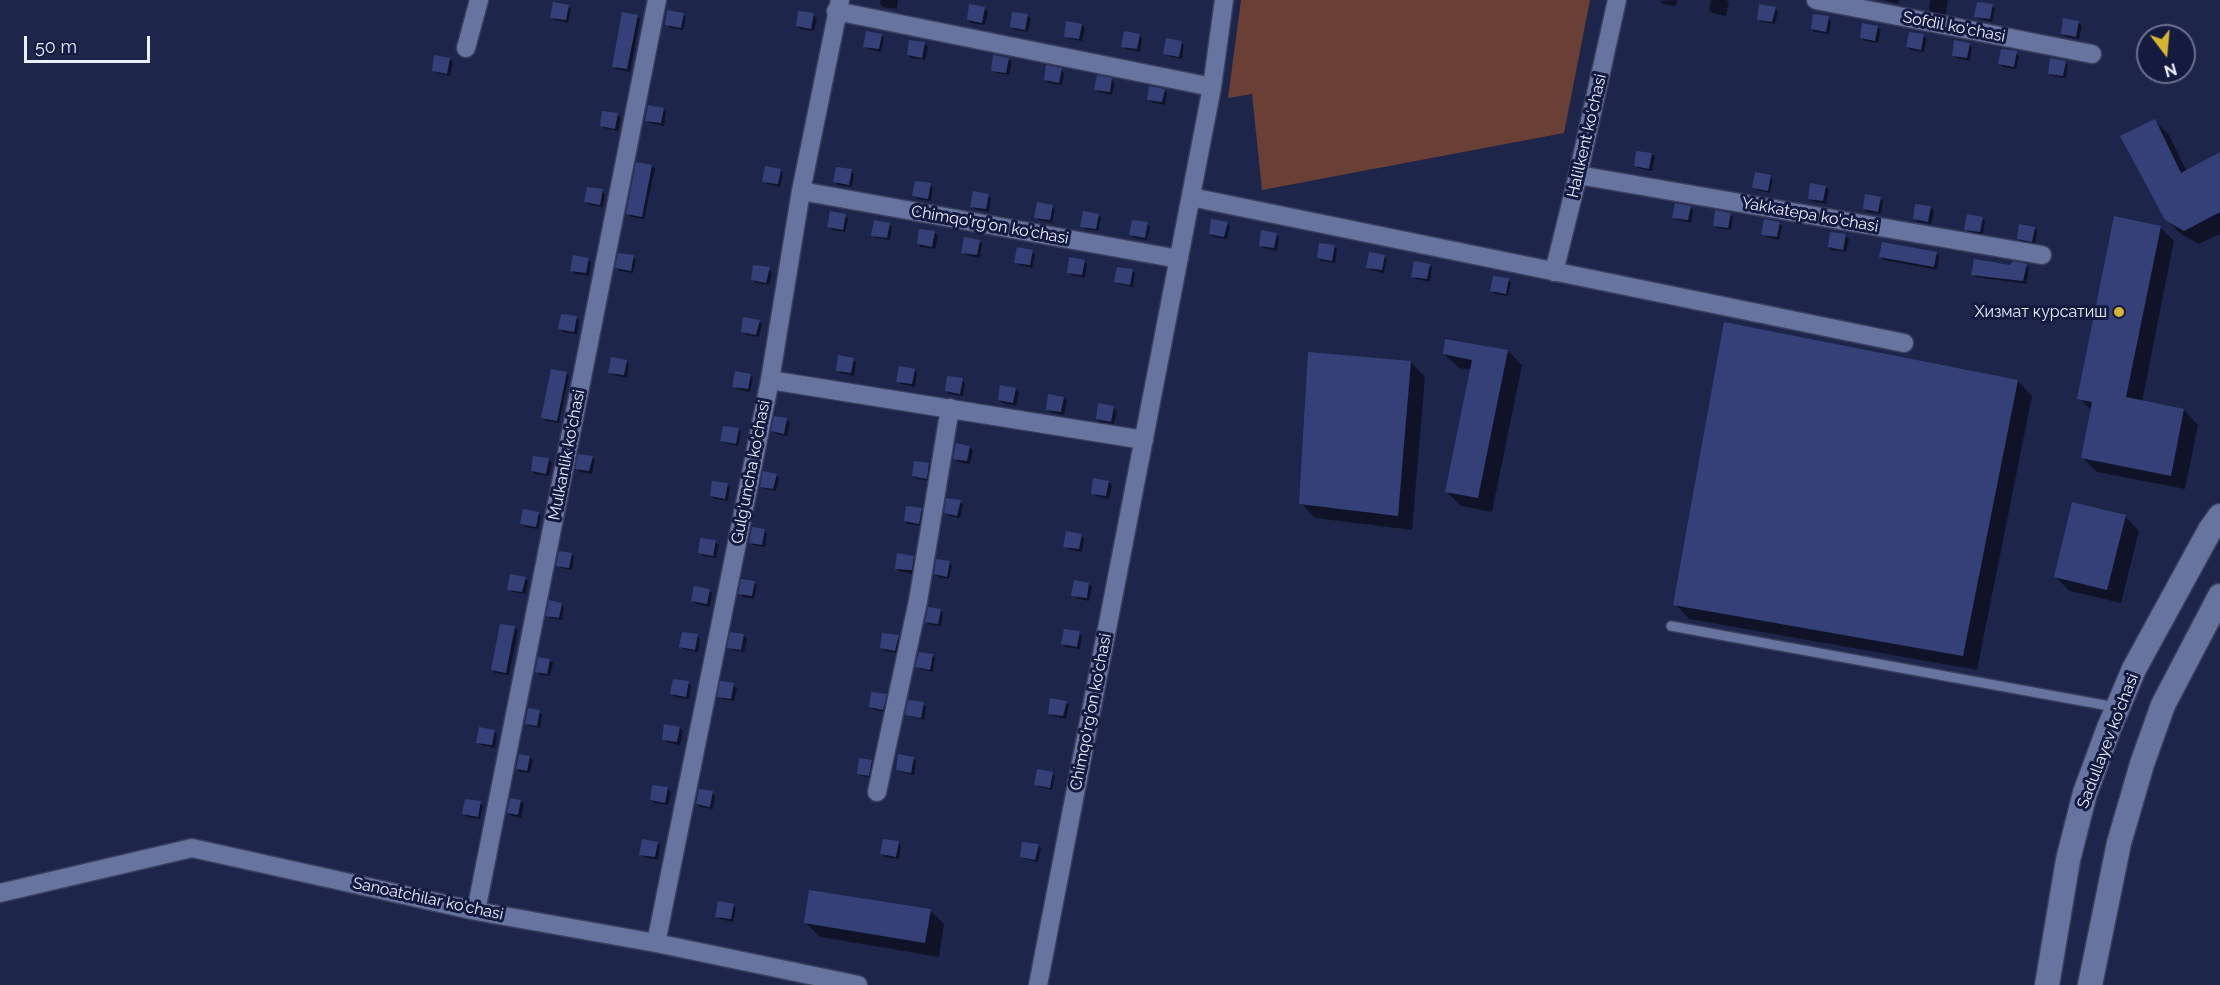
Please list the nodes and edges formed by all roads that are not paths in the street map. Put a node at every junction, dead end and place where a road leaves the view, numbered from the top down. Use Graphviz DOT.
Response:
graph roads {
  1 [pos="479,0"];
  2 [pos="657,0"];
  3 [pos="1224,0"];
  4 [pos="1617,0"];
  5 [pos="1816,0"];
  6 [pos="838,5"];
  7 [pos="466,48"];
  8 [pos="2092,54"];
  9 [pos="1212,87"];
  10 [pos="1578,175"];
  11 [pos="801,191"];
  12 [pos="1191,197"];
  13 [pos="2042,255"];
  14 [pos="1179,259"];
  15 [pos="1554,272"];
  16 [pos="1904,343"];
  17 [pos="770,380"];
  18 [pos="950,408"];
  19 [pos="1144,440"];
  20 [pos="2220,516"];
  21 [pos="2220,596"];
  22 [pos="1671,626"];
  23 [pos="2117,708"];
  24 [pos="877,792"];
  25 [pos="0,893"];
  26 [pos="476,911"];
  27 [pos="656,943"];
  28 [pos="858,985"];
  29 [pos="1038,985"];
  30 [pos="2047,985"];
  31 [pos="2090,985"];
  1 -- 7 [label="street"];
  2 -- 26 [label="street, Mulkanlik ko'chasi"];
  3 -- 9 [label="street, Chimqo'rg'on ko'chasi"];
  4 -- 10 [label="street, Halilkent ko'chasi"];
  5 -- 8 [label="street, Sofdil ko'chasi"];
  6 -- 9 [label="street"];
  6 -- 11 [label="street, Gulg'uncha ko'chasi"];
  9 -- 12 [label="street, Chimqo'rg'on ko'chasi"];
  10 -- 13 [label="street, Yakkatepa ko'chasi"];
  10 -- 15 [label="street, Halilkent ko'chasi"];
  11 -- 14 [label="street, Chimqo'rg'on ko'chasi"];
  11 -- 17 [label="street, Gulg'uncha ko'chasi"];
  12 -- 14 [label="street, Chimqo'rg'on ko'chasi"];
  12 -- 15 [label="street"];
  14 -- 19 [label="street, Chimqo'rg'on ko'chasi"];
  15 -- 16 [label="street"];
  17 -- 18 [label="street"];
  17 -- 27 [label="street, Gulg'uncha ko'chasi"];
  18 -- 19 [label="street"];
  18 -- 24 [label="street"];
  19 -- 29 [label="street, Chimqo'rg'on ko'chasi"];
  20 -- 23 [label="main road, Sadullayev ko'chasi"];
  21 -- 31 [label="main road"];
  22 -- 23 [label="lane"];
  23 -- 30 [label="main road, Sadullayev ko'chasi"];
  25 -- 26 [label="street, Sanoatchilar ko'chasi"];
  26 -- 27 [label="street, Sanoatchilar ko'chasi"];
  27 -- 28 [label="street, Sanoatchilar ko'chasi"];
}
